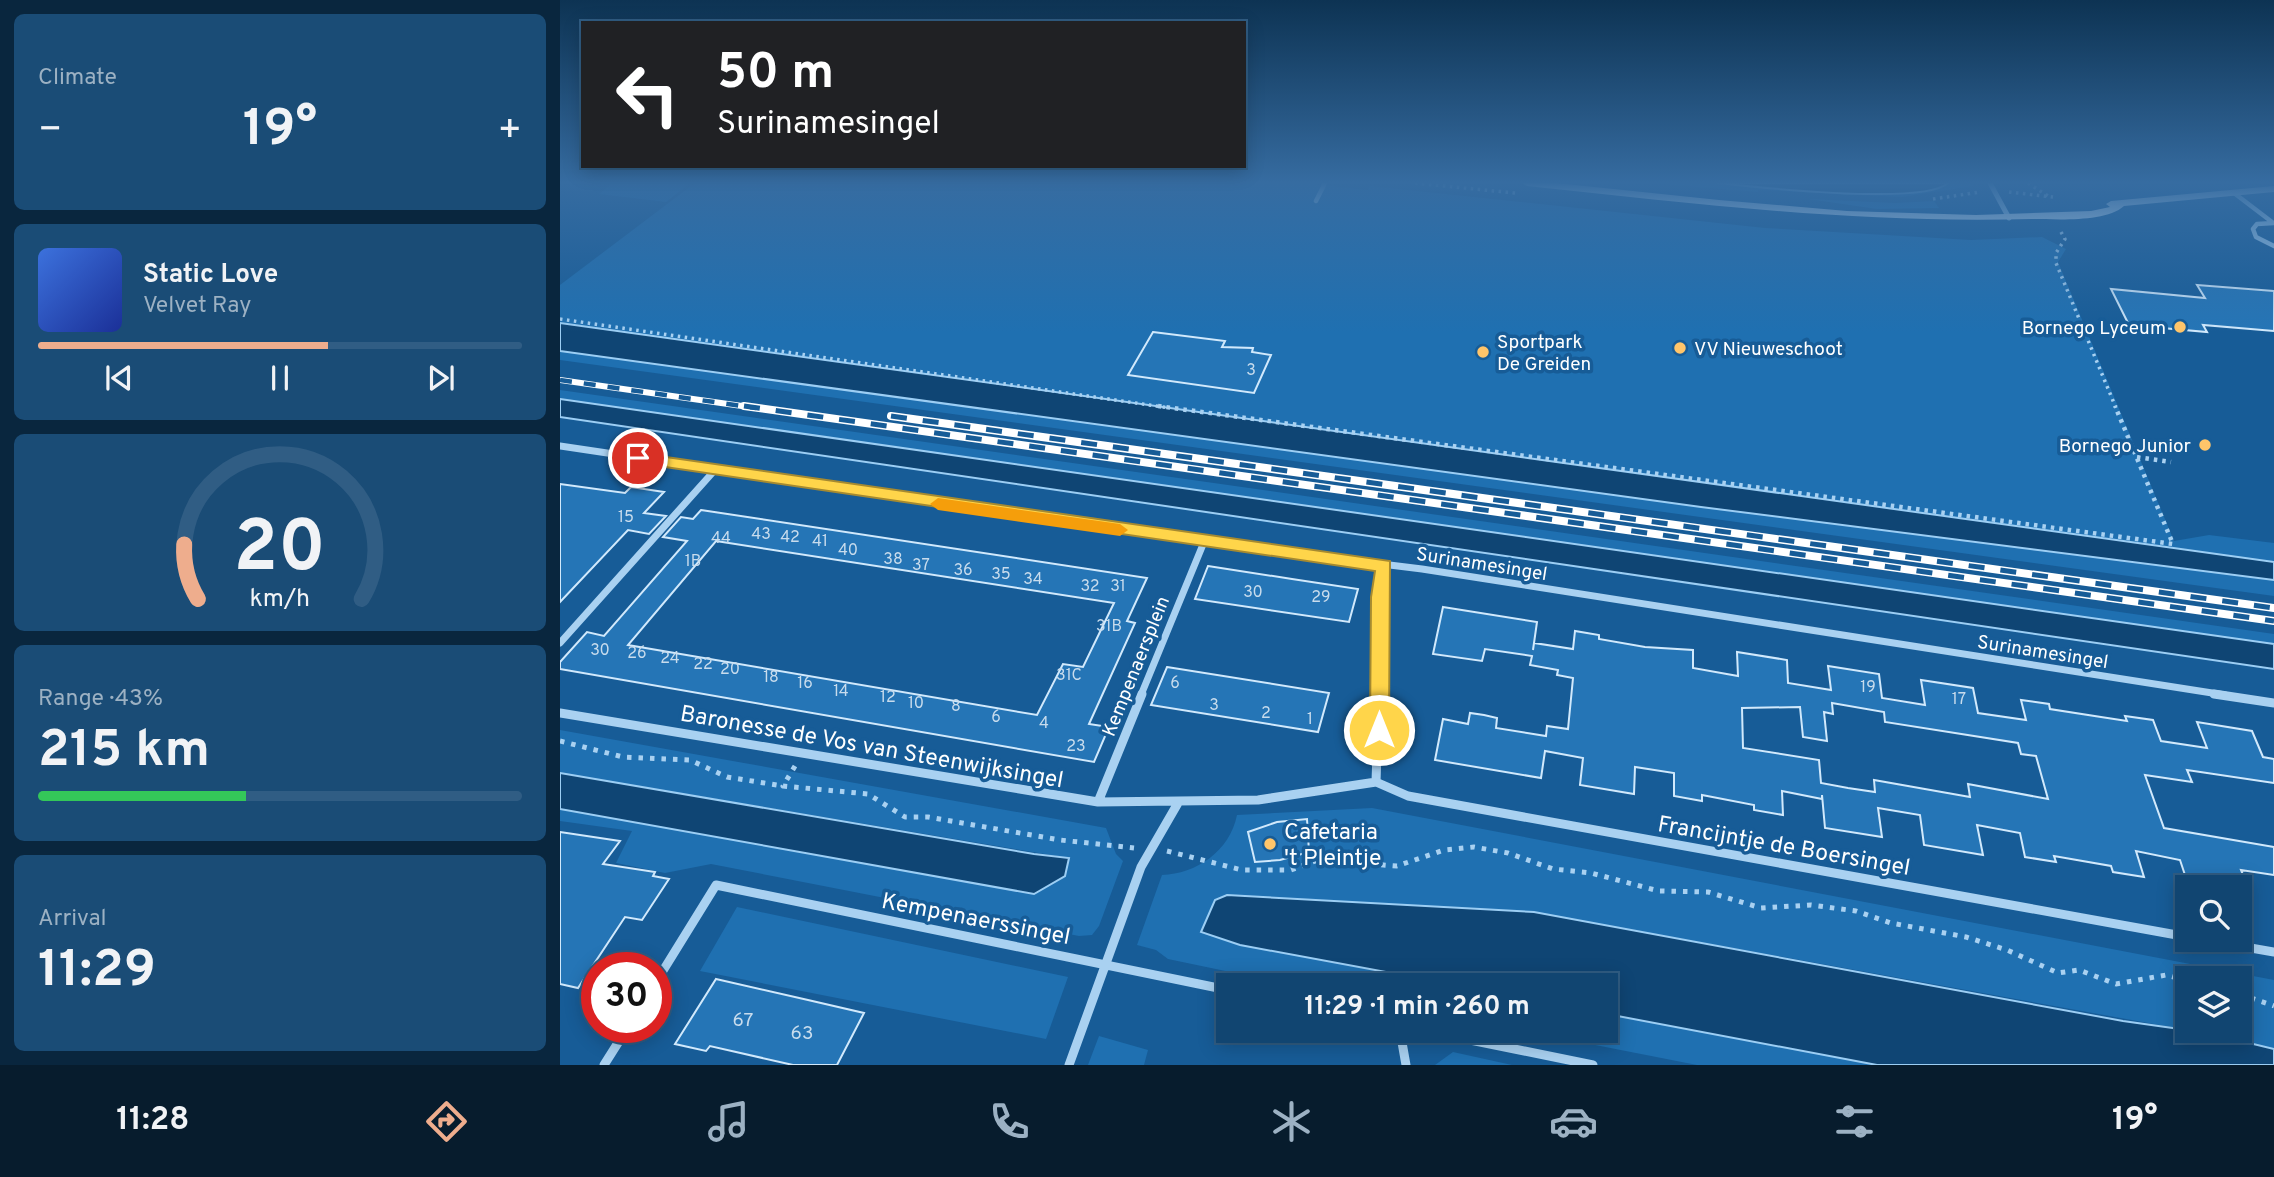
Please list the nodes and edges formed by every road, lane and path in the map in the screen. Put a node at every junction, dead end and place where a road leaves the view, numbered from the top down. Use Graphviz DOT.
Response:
graph roads {
  1 [pos="2061,233"];
  2 [pos="2254,233"];
  3 [pos="2274,246"];
  4 [pos="560,319"];
  5 [pos="560,446"];
  6 [pos="2136,457"];
  7 [pos="2171,462"];
  8 [pos="714,471"];
  9 [pos="1204,542"];
  10 [pos="1384,566"];
  11 [pos="560,643"];
  12 [pos="2274,703"];
  13 [pos="560,713"];
  14 [pos="560,741"];
  15 [pos="802,754"];
  16 [pos="1376,782"];
  17 [pos="783,786"];
  18 [pos="1098,802"];
  19 [pos="1178,803"];
  20 [pos="1152,847"];
  21 [pos="2175,935"];
  22 [pos="2252,948"];
  23 [pos="2274,952"];
  24 [pos="672,956"];
  25 [pos="1105,963"];
  26 [pos="2175,977"];
  27 [pos="1216,987"];
  28 [pos="2252,998"];
  29 [pos="2274,1006"];
  30 [pos="618,1043"];
  31 [pos="1402,1043"];
  32 [pos="1485,1043"];
  33 [pos="604,1065"];
  34 [pos="1069,1065"];
  35 [pos="1406,1065"];
  36 [pos="1593,1065"];
  1 -- 6 [label="path"];
  2 -- 3 [label="lane"];
  4 -- 6 [label="path"];
  5 -- 8 [label="street, Surinamesingel"];
  6 -- 7 [label="path"];
  8 -- 9 [label="street, Surinamesingel"];
  8 -- 11 [label="street"];
  9 -- 10 [label="street, Surinamesingel"];
  9 -- 18 [label="street, Kempenaersplein"];
  10 -- 12 [label="street, Surinamesingel"];
  10 -- 16 [label="street"];
  13 -- 15 [label="street, Baronesse de Vos van Steenwijksingel"];
  14 -- 17 [label="path"];
  15 -- 17 [label="path"];
  15 -- 18 [label="street, Baronesse de Vos van Steenwijksingel"];
  16 -- 19 [label="street"];
  16 -- 21 [label="street, Francijntje de Boersingel"];
  17 -- 20 [label="path"];
  18 -- 19 [label="street, Baronesse de Vos van Steenwijksingel"];
  19 -- 20 [label="street"];
  20 -- 25 [label="street"];
  20 -- 26 [label="path"];
  22 -- 23 [label="street"];
  24 -- 25 [label="street, Kempenaerssingel"];
  25 -- 27 [label="street, Kempenaerssingel"];
  25 -- 34 [label="street"];
  28 -- 29 [label="path"];
  30 -- 33 [label="street"];
  31 -- 35 [label="street"];
  32 -- 36 [label="street"];
}
